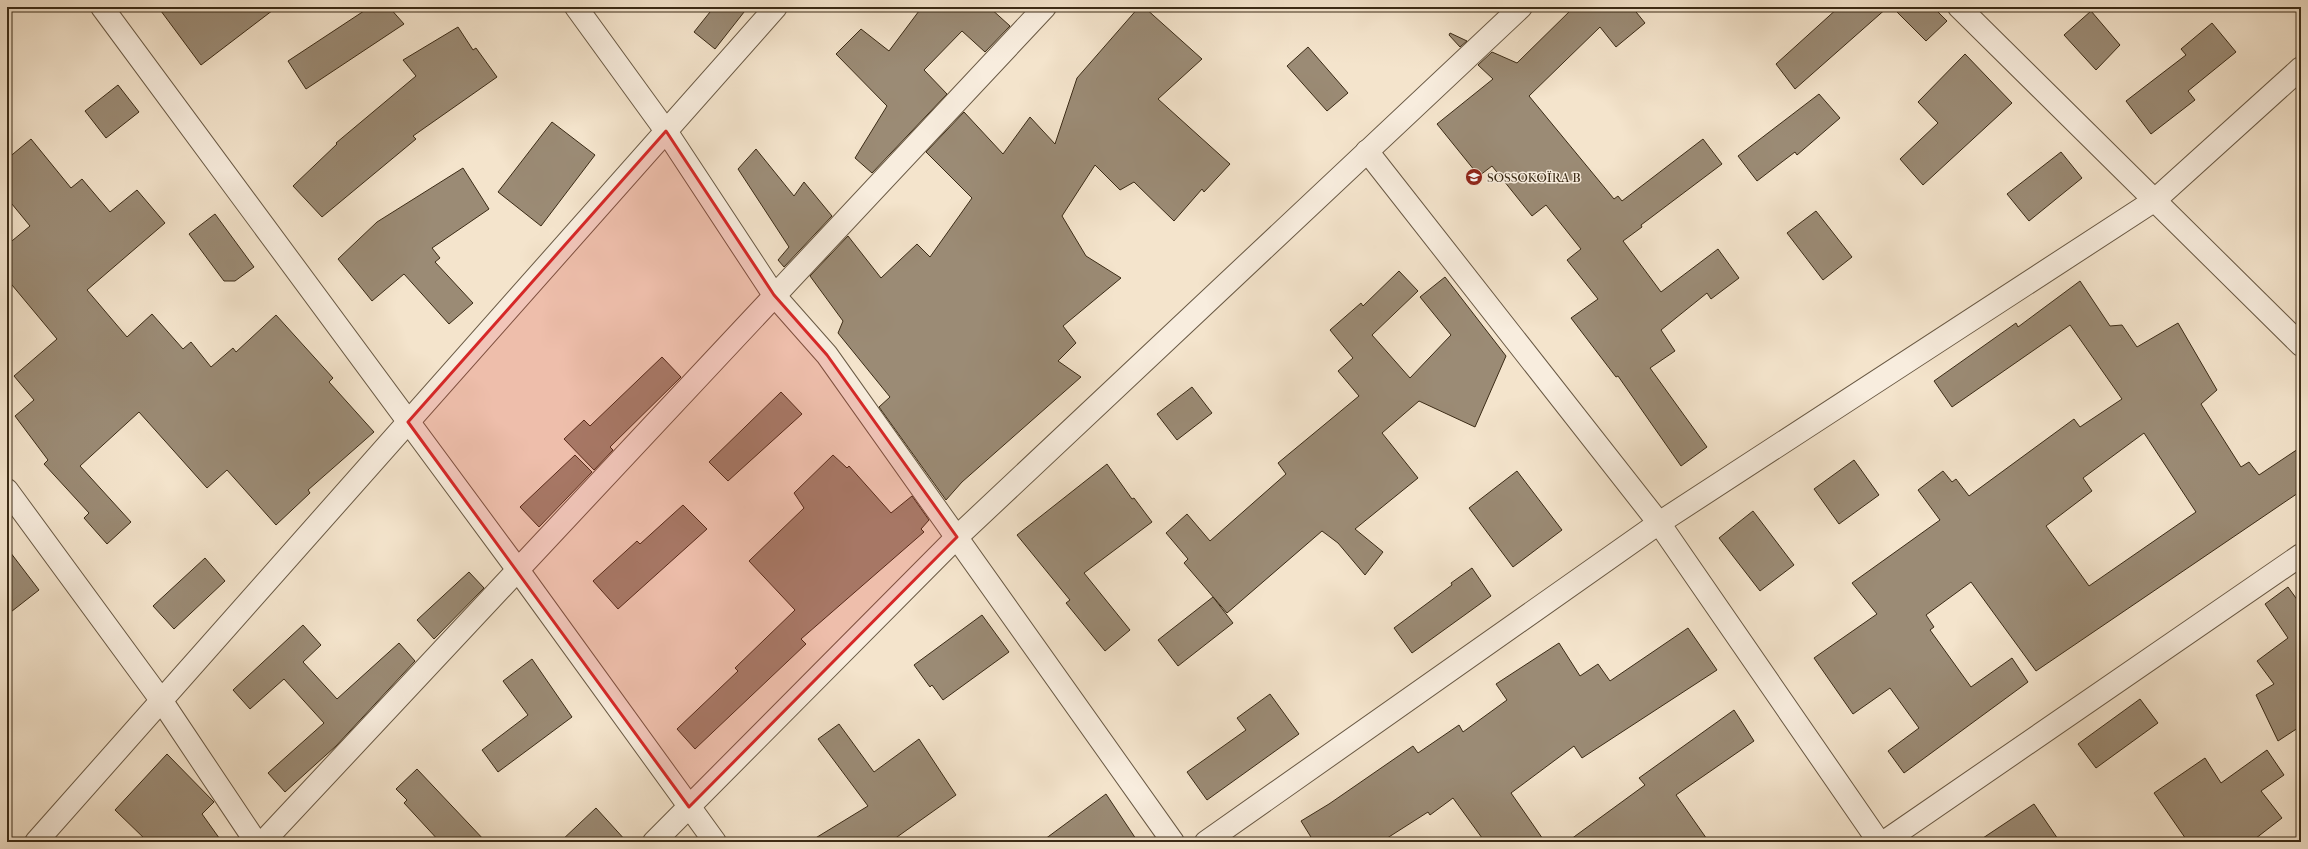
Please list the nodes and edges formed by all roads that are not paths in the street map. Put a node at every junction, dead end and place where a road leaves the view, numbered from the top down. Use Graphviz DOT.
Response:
graph roads {
  1 [pos="102,7"];
  2 [pos="576,7"];
  3 [pos="776,7"];
  4 [pos="1045,7"];
  5 [pos="1520,7"];
  6 [pos="1959,7"];
  7 [pos="2301,68"];
  8 [pos="666,131"];
  9 [pos="1367,152"];
  10 [pos="2155,200"];
  11 [pos="774,295"];
  12 [pos="2301,345"];
  13 [pos="408,422"];
  14 [pos="7,490"];
  15 [pos="1659,523"];
  16 [pos="957,538"];
  17 [pos="2301,555"];
  18 [pos="518,570"];
  19 [pos="161,700"];
  20 [pos="689,807"];
  21 [pos="36,842"];
  22 [pos="256,842"];
  23 [pos="263,842"];
  24 [pos="654,842"];
  25 [pos="715,842"];
  26 [pos="1173,842"];
  27 [pos="1206,842"];
  28 [pos="1879,842"];
  29 [pos="1884,842"];
  1 -- 13 [label="street"];
  2 -- 8 [label="street"];
  3 -- 8 [label="street"];
  4 -- 11 [label="street"];
  5 -- 9 [label="street"];
  6 -- 10 [label="street"];
  7 -- 10 [label="street"];
  8 -- 11 [label="street"];
  8 -- 13 [label="street"];
  9 -- 15 [label="street"];
  9 -- 16 [label="street"];
  10 -- 12 [label="street"];
  10 -- 15 [label="street"];
  11 -- 16 [label="street"];
  11 -- 18 [label="street"];
  13 -- 18 [label="street"];
  13 -- 19 [label="street"];
  14 -- 19 [label="street"];
  15 -- 27 [label="street"];
  15 -- 28 [label="street"];
  16 -- 20 [label="street"];
  16 -- 26 [label="street"];
  17 -- 29 [label="street"];
  18 -- 20 [label="street"];
  18 -- 23 [label="street"];
  19 -- 21 [label="street"];
  19 -- 22 [label="street"];
  20 -- 24 [label="street"];
  20 -- 25 [label="street"];
}
